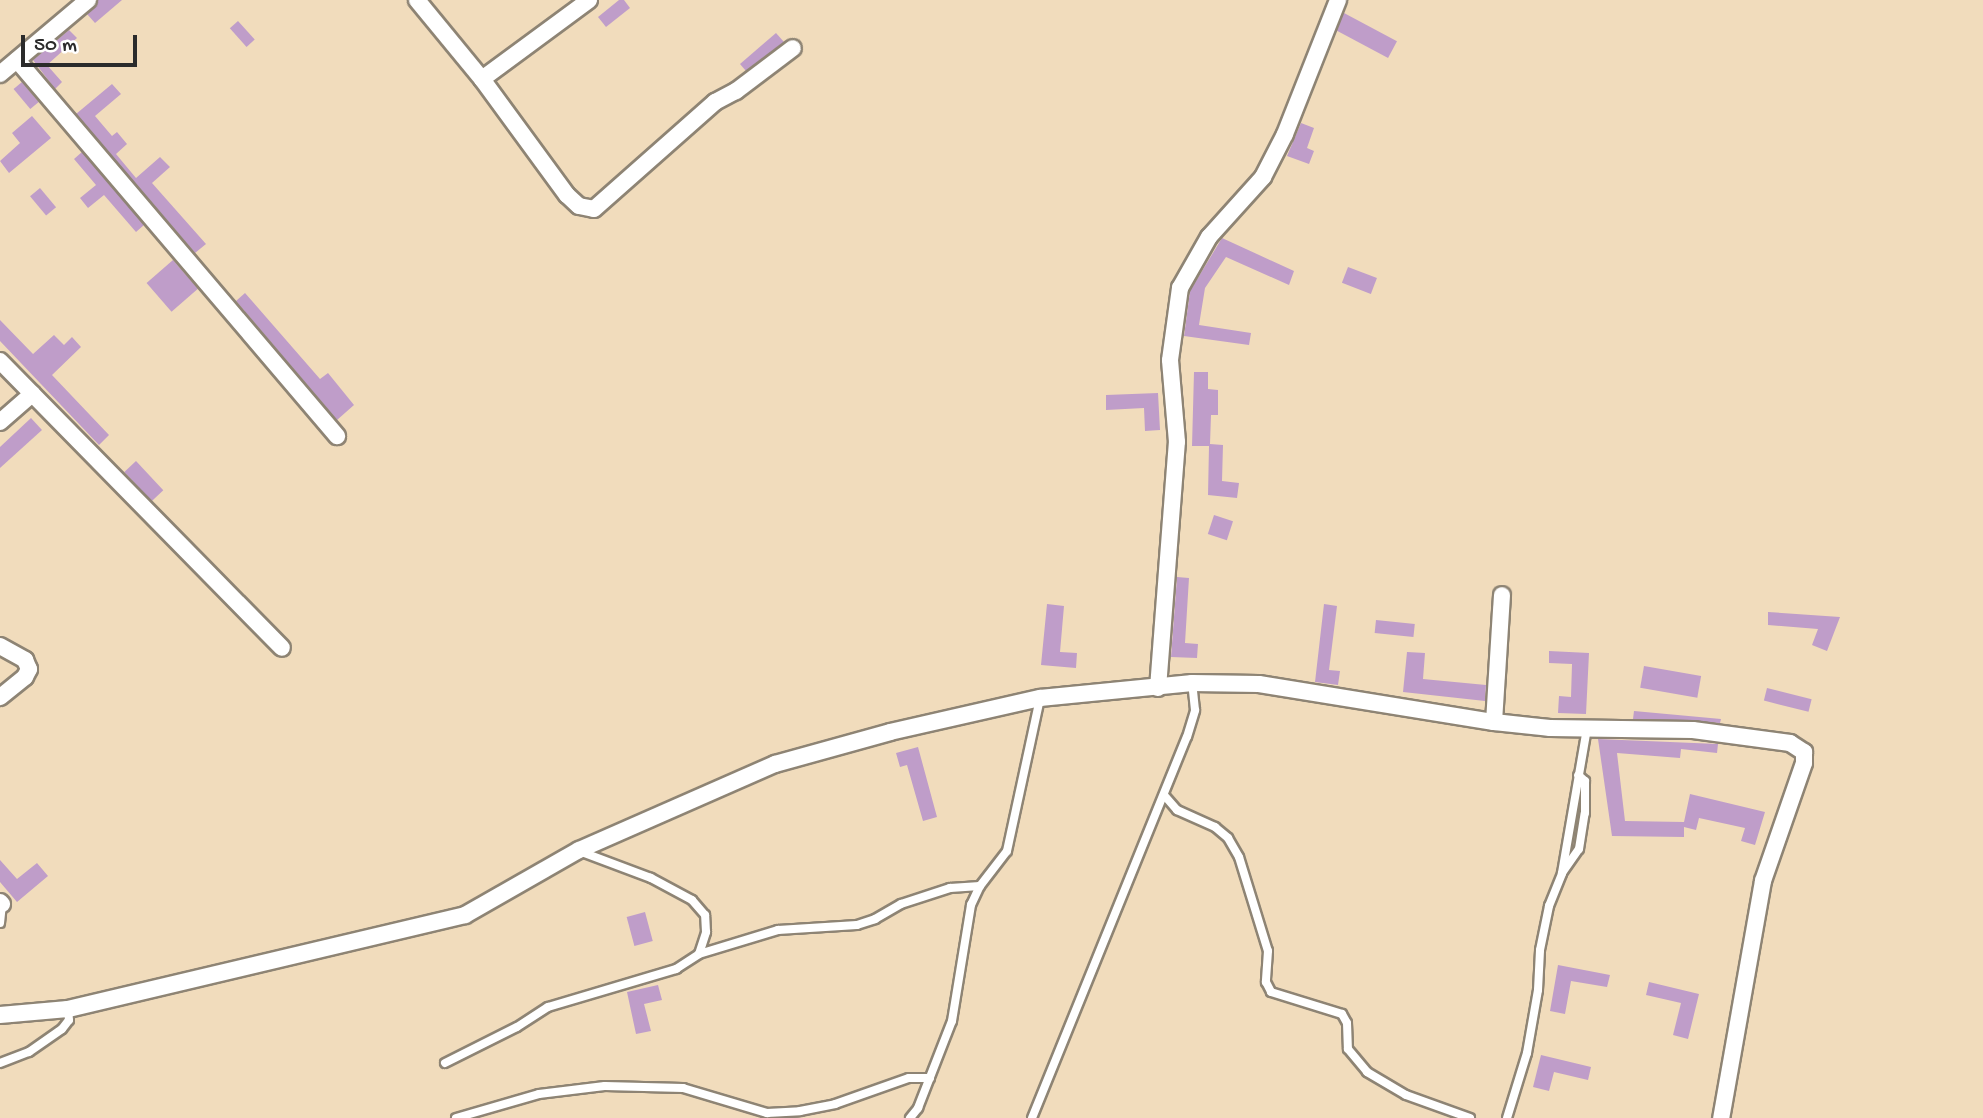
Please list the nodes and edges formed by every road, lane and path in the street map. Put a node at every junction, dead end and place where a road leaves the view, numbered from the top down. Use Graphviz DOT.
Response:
graph roads {
  1 [pos="88,0"];
  2 [pos="417,0"];
  3 [pos="589,0"];
  4 [pos="1338,0"];
  5 [pos="793,48"];
  6 [pos="17,60"];
  7 [pos="0,74"];
  8 [pos="482,79"];
  9 [pos="0,361"];
  10 [pos="32,394"];
  11 [pos="0,422"];
  12 [pos="337,436"];
  13 [pos="1502,595"];
  14 [pos="0,646"];
  15 [pos="282,648"];
  16 [pos="1192,683"];
  17 [pos="1158,688"];
  18 [pos="0,697"];
  19 [pos="1040,698"];
  20 [pos="1494,722"];
  21 [pos="1587,729"];
  22 [pos="1578,775"];
  23 [pos="1164,794"];
  24 [pos="579,850"];
  25 [pos="1562,873"];
  26 [pos="980,886"];
  27 [pos="1,903"];
  28 [pos="0,923"];
  29 [pos="699,954"];
  30 [pos="68,1009"];
  31 [pos="0,1015"];
  32 [pos="0,1063"];
  33 [pos="445,1063"];
  34 [pos="930,1078"];
  35 [pos="1033,1117"];
  36 [pos="456,1118"];
  37 [pos="910,1118"];
  38 [pos="1471,1118"];
  39 [pos="1507,1118"];
  40 [pos="1721,1118"];
  1 -- 6 [label="street"];
  2 -- 8 [label="street"];
  3 -- 8 [label="street"];
  4 -- 17 [label="street"];
  5 -- 8 [label="street"];
  6 -- 7 [label="street"];
  6 -- 12 [label="street"];
  9 -- 10 [label="street"];
  10 -- 11 [label="street"];
  10 -- 15 [label="street"];
  13 -- 20 [label="street"];
  14 -- 18 [label="street"];
  16 -- 17 [label="street"];
  16 -- 20 [label="street"];
  16 -- 23 [label="lane"];
  17 -- 19 [label="street"];
  19 -- 24 [label="street"];
  19 -- 26 [label="lane"];
  20 -- 21 [label="street"];
  21 -- 22 [label="lane"];
  21 -- 40 [label="street"];
  22 -- 25 [label="lane"];
  22 -- 25 [label="lane"];
  23 -- 35 [label="lane"];
  23 -- 38 [label="lane"];
  24 -- 29 [label="lane"];
  24 -- 30 [label="street"];
  25 -- 39 [label="lane"];
  26 -- 29 [label="lane"];
  26 -- 34 [label="lane"];
  27 -- 28 [label="lane"];
  29 -- 33 [label="lane"];
  30 -- 31 [label="street"];
  30 -- 32 [label="lane"];
  34 -- 36 [label="lane"];
  34 -- 37 [label="lane"];
}
